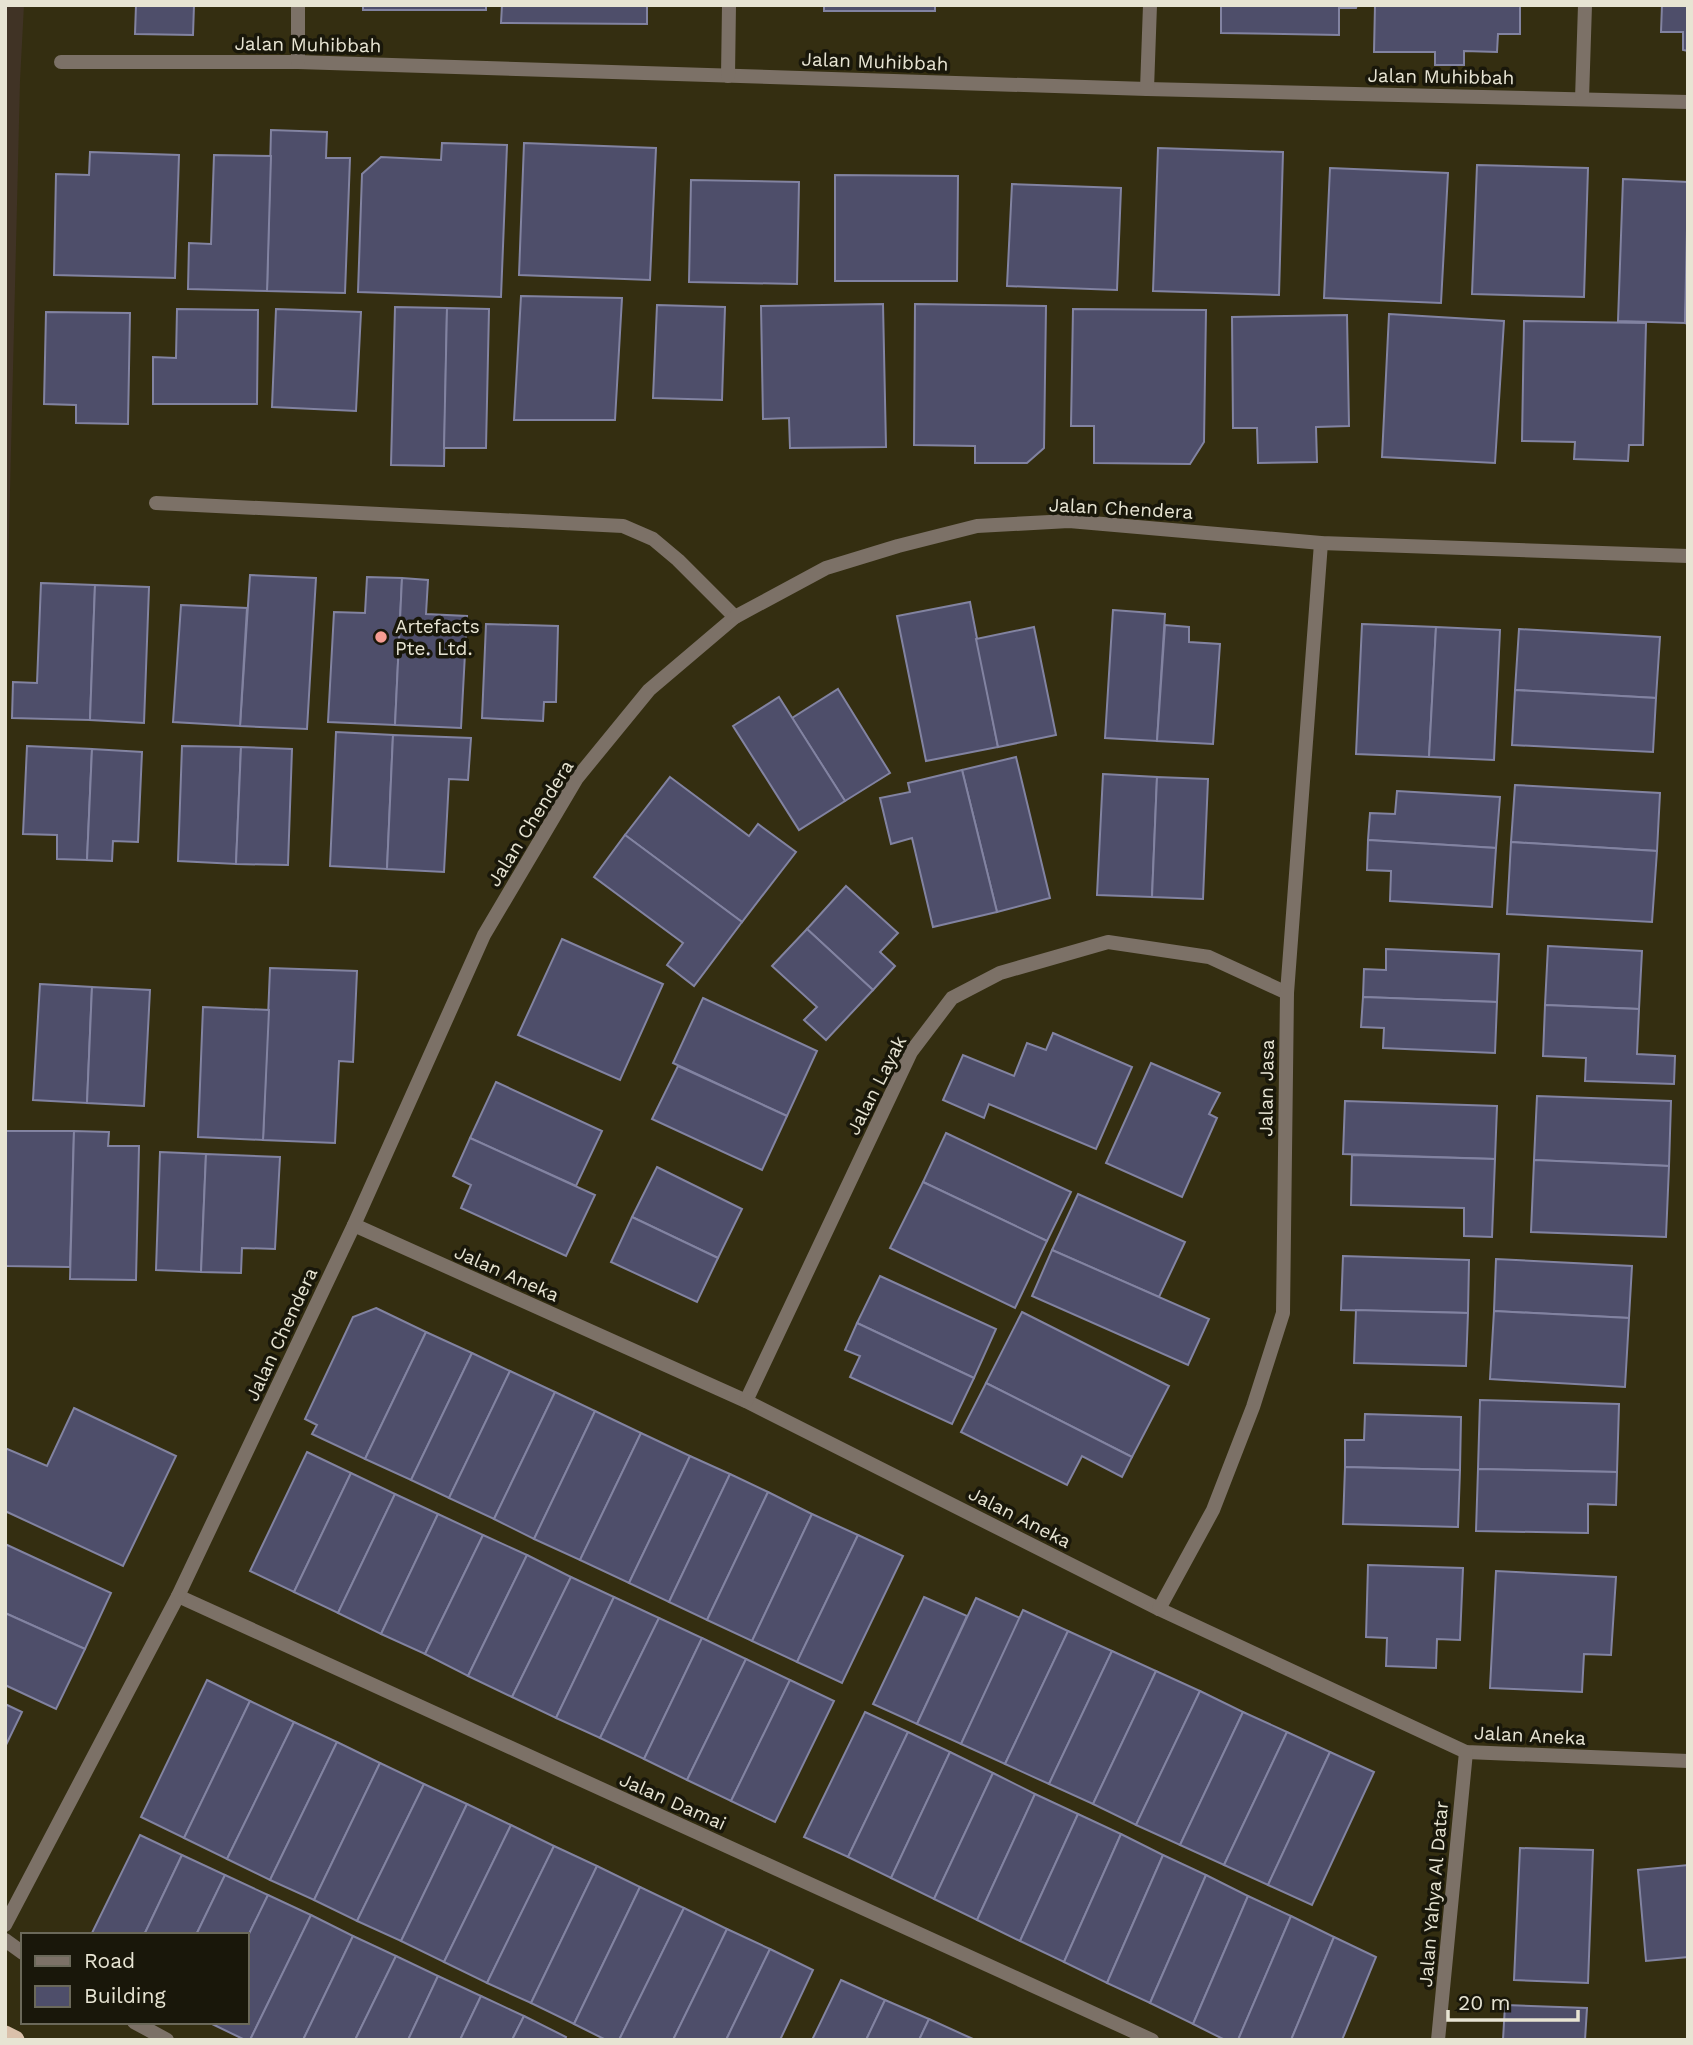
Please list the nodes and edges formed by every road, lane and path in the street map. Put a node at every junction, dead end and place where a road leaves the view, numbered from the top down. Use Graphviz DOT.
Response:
graph roads {
  1 [pos="298,5"];
  2 [pos="729,5"];
  3 [pos="1150,5"];
  4 [pos="1585,5"];
  5 [pos="61,62"];
  6 [pos="298,62"];
  7 [pos="729,76"];
  8 [pos="1147,89"];
  9 [pos="1582,99"];
  10 [pos="1688,102"];
  11 [pos="156,503"];
  12 [pos="1321,543"];
  13 [pos="1688,556"];
  14 [pos="735,617"];
  15 [pos="1287,993"];
  16 [pos="354,1225"];
  17 [pos="746,1401"];
  18 [pos="178,1597"];
  19 [pos="1159,1609"];
  20 [pos="1466,1752"];
  21 [pos="1688,1761"];
  22 [pos="5,1925"];
  23 [pos="5,1940"];
  24 [pos="21,1952"];
  25 [pos="138,2024"];
  26 [pos="5,2035"];
  27 [pos="15,2040"];
  28 [pos="167,2040"];
  29 [pos="1152,2040"];
  30 [pos="1438,2040"];
  1 -- 6 [label="street"];
  2 -- 7 [label="street"];
  3 -- 8 [label="street"];
  4 -- 9 [label="street"];
  5 -- 6 [label="street, Jalan Muhibbah"];
  6 -- 7 [label="street, Jalan Muhibbah"];
  7 -- 8 [label="street, Jalan Muhibbah"];
  8 -- 9 [label="street, Jalan Muhibbah"];
  9 -- 10 [label="street, Jalan Muhibbah"];
  11 -- 14 [label="street"];
  12 -- 13 [label="street, Jalan Chendera"];
  12 -- 14 [label="street, Jalan Chendera"];
  12 -- 15 [label="street, Jalan Jasa"];
  14 -- 16 [label="street, Jalan Chendera"];
  15 -- 17 [label="street, Jalan Layak"];
  15 -- 19 [label="street, Jalan Jasa"];
  16 -- 17 [label="street, Jalan Aneka"];
  16 -- 18 [label="street, Jalan Chendera"];
  17 -- 19 [label="street, Jalan Aneka"];
  18 -- 22 [label="street, Jalan Chendera"];
  18 -- 29 [label="street, Jalan Damai"];
  19 -- 20 [label="street, Jalan Aneka"];
  20 -- 21 [label="street, Jalan Aneka"];
  20 -- 30 [label="street, Jalan Yahya Al Datar"];
  23 -- 24 [label="street"];
  25 -- 28 [label="street"];
  26 -- 27 [label="highway"];
}
